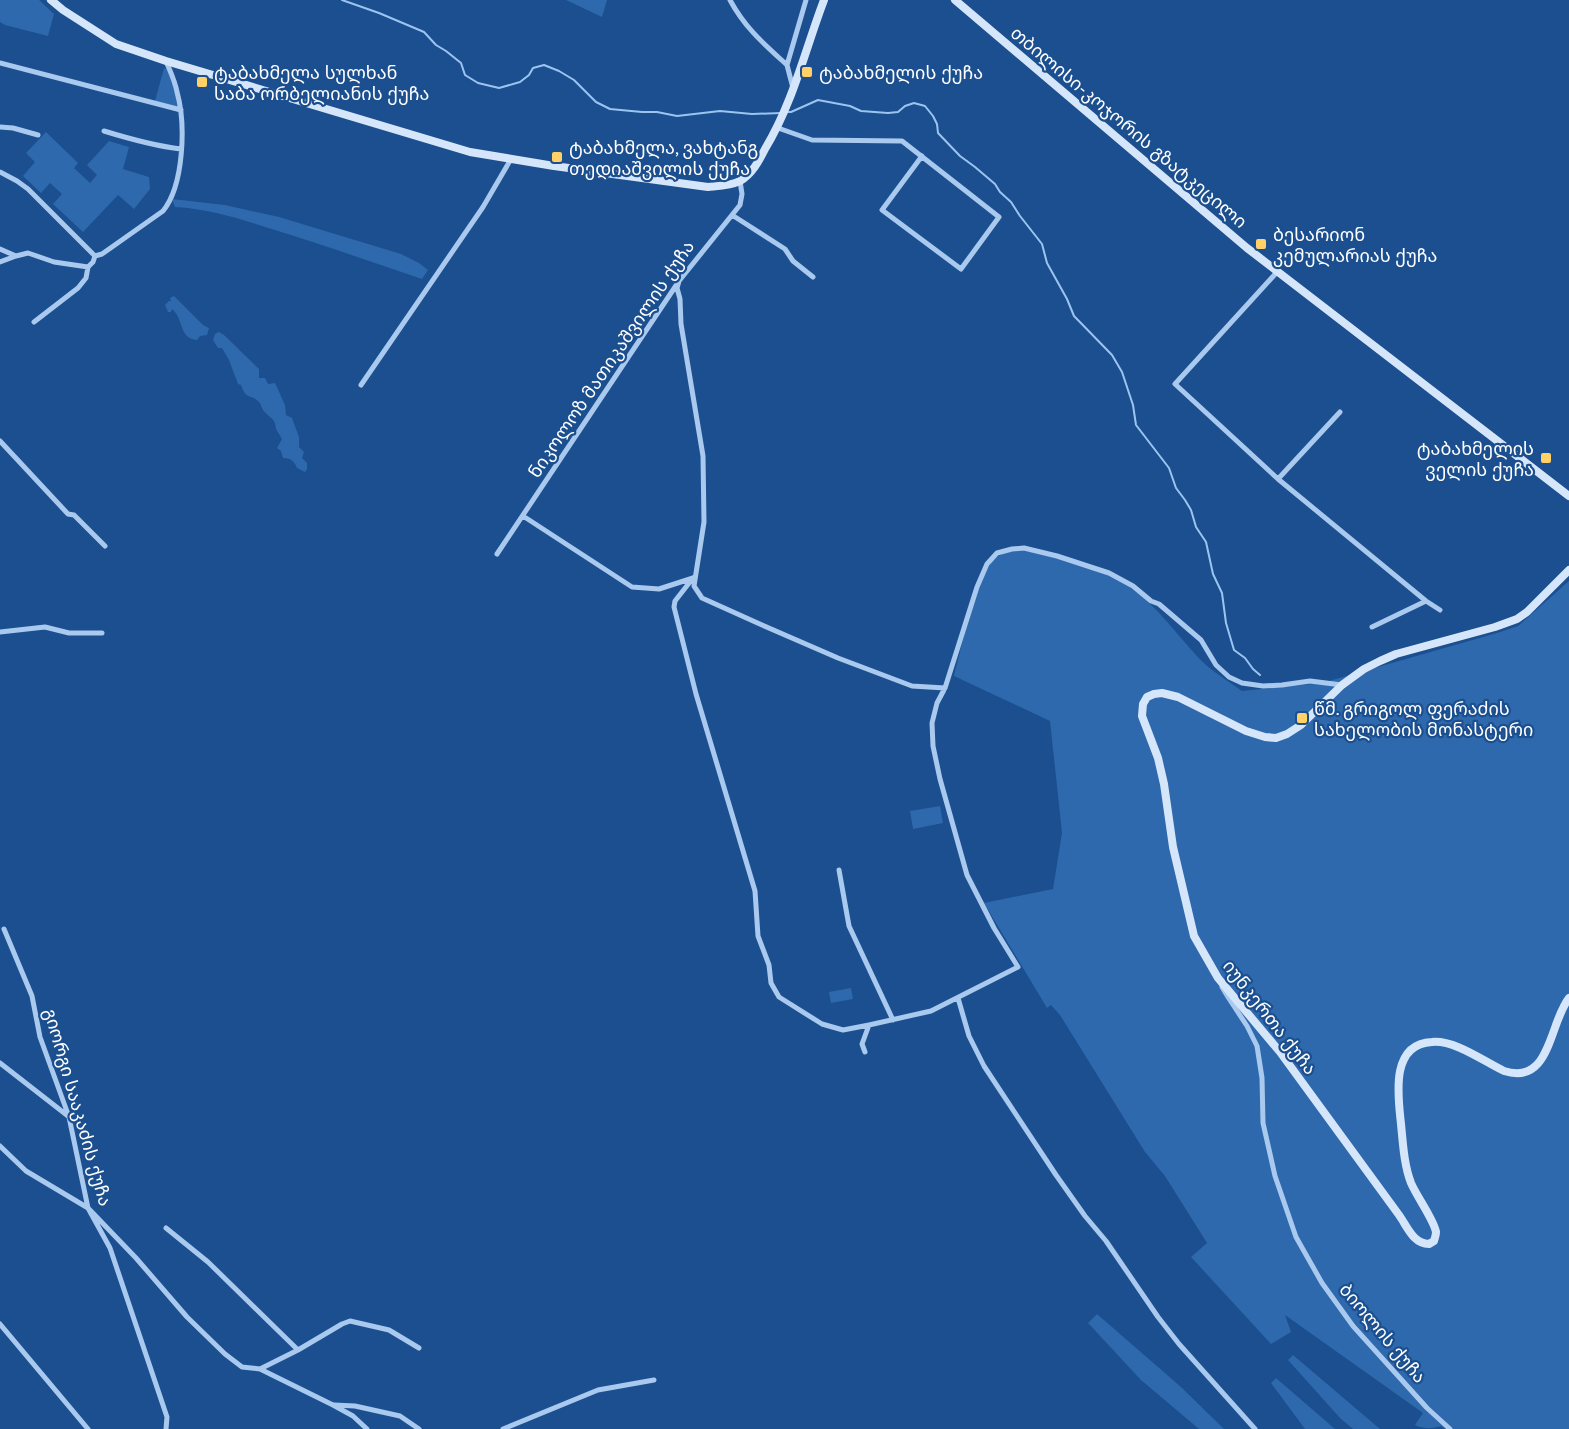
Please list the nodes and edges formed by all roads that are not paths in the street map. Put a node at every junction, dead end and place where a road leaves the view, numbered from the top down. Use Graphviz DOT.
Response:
graph roads {
  1 [pos="51,0"];
  2 [pos="730,0"];
  3 [pos="806,0"];
  4 [pos="824,0"];
  5 [pos="955,0"];
  6 [pos="166,61"];
  7 [pos="0,63"];
  8 [pos="787,66"];
  9 [pos="793,90"];
  10 [pos="181,110"];
  11 [pos="0,127"];
  12 [pos="778,128"];
  13 [pos="104,131"];
  14 [pos="38,135"];
  15 [pos="181,149"];
  16 [pos="922,156"];
  17 [pos="511,159"];
  18 [pos="0,172"];
  19 [pos="740,181"];
  20 [pos="732,215"];
  21 [pos="0,249"];
  22 [pos="16,256"];
  23 [pos="95,256"];
  24 [pos="0,262"];
  25 [pos="88,267"];
  26 [pos="1278,272"];
  27 [pos="813,277"];
  28 [pos="679,281"];
  29 [pos="34,322"];
  30 [pos="361,386"];
  31 [pos="1340,412"];
  32 [pos="0,441"];
  33 [pos="1278,479"];
  34 [pos="1569,496"];
  35 [pos="523,516"];
  36 [pos="105,546"];
  37 [pos="497,554"];
  38 [pos="1569,570"];
  39 [pos="694,577"];
  40 [pos="1426,601"];
  41 [pos="1440,610"];
  42 [pos="1372,627"];
  43 [pos="0,632"];
  44 [pos="102,633"];
  45 [pos="1342,685"];
  46 [pos="945,688"];
  47 [pos="839,870"];
  48 [pos="4,929"];
  49 [pos="1218,978"];
  50 [pos="1569,998"];
  51 [pos="958,999"];
  52 [pos="893,1020"];
  53 [pos="869,1025"];
  54 [pos="865,1052"];
  55 [pos="0,1063"];
  56 [pos="69,1117"];
  57 [pos="0,1146"];
  58 [pos="88,1208"];
  59 [pos="166,1228"];
  60 [pos="0,1324"];
  61 [pos="419,1348"];
  62 [pos="298,1350"];
  63 [pos="260,1369"];
  64 [pos="654,1380"];
  65 [pos="333,1405"];
  66 [pos="88,1429"];
  67 [pos="166,1429"];
  68 [pos="367,1429"];
  69 [pos="419,1429"];
  70 [pos="503,1429"];
  71 [pos="1255,1429"];
  72 [pos="1450,1429"];
  1 -- 6 [label="main road"];
  2 -- 8 [label="street"];
  3 -- 8 [label="street"];
  4 -- 9 [label="main road"];
  5 -- 26 [label="main road, თბილისი-კოჯორის გზატკეცილი"];
  6 -- 10 [label="street"];
  6 -- 17 [label="main road"];
  7 -- 10 [label="street"];
  8 -- 9 [label="street"];
  9 -- 12 [label="main road"];
  10 -- 15 [label="street"];
  11 -- 14 [label="street"];
  12 -- 16 [label="street"];
  12 -- 19 [label="main road"];
  13 -- 15 [label="street"];
  15 -- 23 [label="street"];
  16 -- 16 [label="street"];
  17 -- 19 [label="main road"];
  17 -- 30 [label="street"];
  18 -- 23 [label="street"];
  19 -- 20 [label="street, ნიკოლოზ მათიკაშვილის ქუჩა"];
  20 -- 27 [label="street"];
  20 -- 28 [label="street, ნიკოლოზ მათიკაშვილის ქუჩა"];
  21 -- 22 [label="street"];
  22 -- 24 [label="street"];
  22 -- 25 [label="street"];
  23 -- 25 [label="street"];
  25 -- 29 [label="street"];
  26 -- 33 [label="street"];
  26 -- 34 [label="main road, თბილისი-კოჯორის გზატკეცილი"];
  28 -- 35 [label="street, ნიკოლოზ მათიკაშვილის ქუჩა"];
  28 -- 39 [label="street"];
  31 -- 33 [label="street"];
  32 -- 36 [label="street"];
  33 -- 40 [label="street"];
  35 -- 37 [label="street, ნიკოლოზ მათიკაშვილის ქუჩა"];
  35 -- 39 [label="street"];
  38 -- 45 [label="main road, იუნკერთა ქუჩა"];
  39 -- 46 [label="street"];
  39 -- 53 [label="street"];
  40 -- 41 [label="street"];
  40 -- 42 [label="street"];
  43 -- 44 [label="street"];
  45 -- 46 [label="street"];
  45 -- 49 [label="main road, იუნკერთა ქუჩა"];
  46 -- 51 [label="street"];
  47 -- 52 [label="street"];
  48 -- 56 [label="street, გიორგი სააკაძის ქუჩა"];
  49 -- 50 [label="main road, იუნკერთა ქუჩა"];
  49 -- 72 [label="street, ბიოლის ქუჩა"];
  51 -- 52 [label="street"];
  51 -- 71 [label="street"];
  52 -- 53 [label="street"];
  53 -- 54 [label="street"];
  55 -- 56 [label="street"];
  56 -- 58 [label="street, გიორგი სააკაძის ქუჩა"];
  57 -- 58 [label="street"];
  58 -- 63 [label="street"];
  58 -- 67 [label="street, გიორგი სააკაძის ქუჩა"];
  59 -- 62 [label="street"];
  60 -- 66 [label="street"];
  61 -- 62 [label="street"];
  62 -- 63 [label="street"];
  63 -- 65 [label="street"];
  64 -- 70 [label="street"];
  65 -- 68 [label="street"];
  65 -- 69 [label="street"];
}
